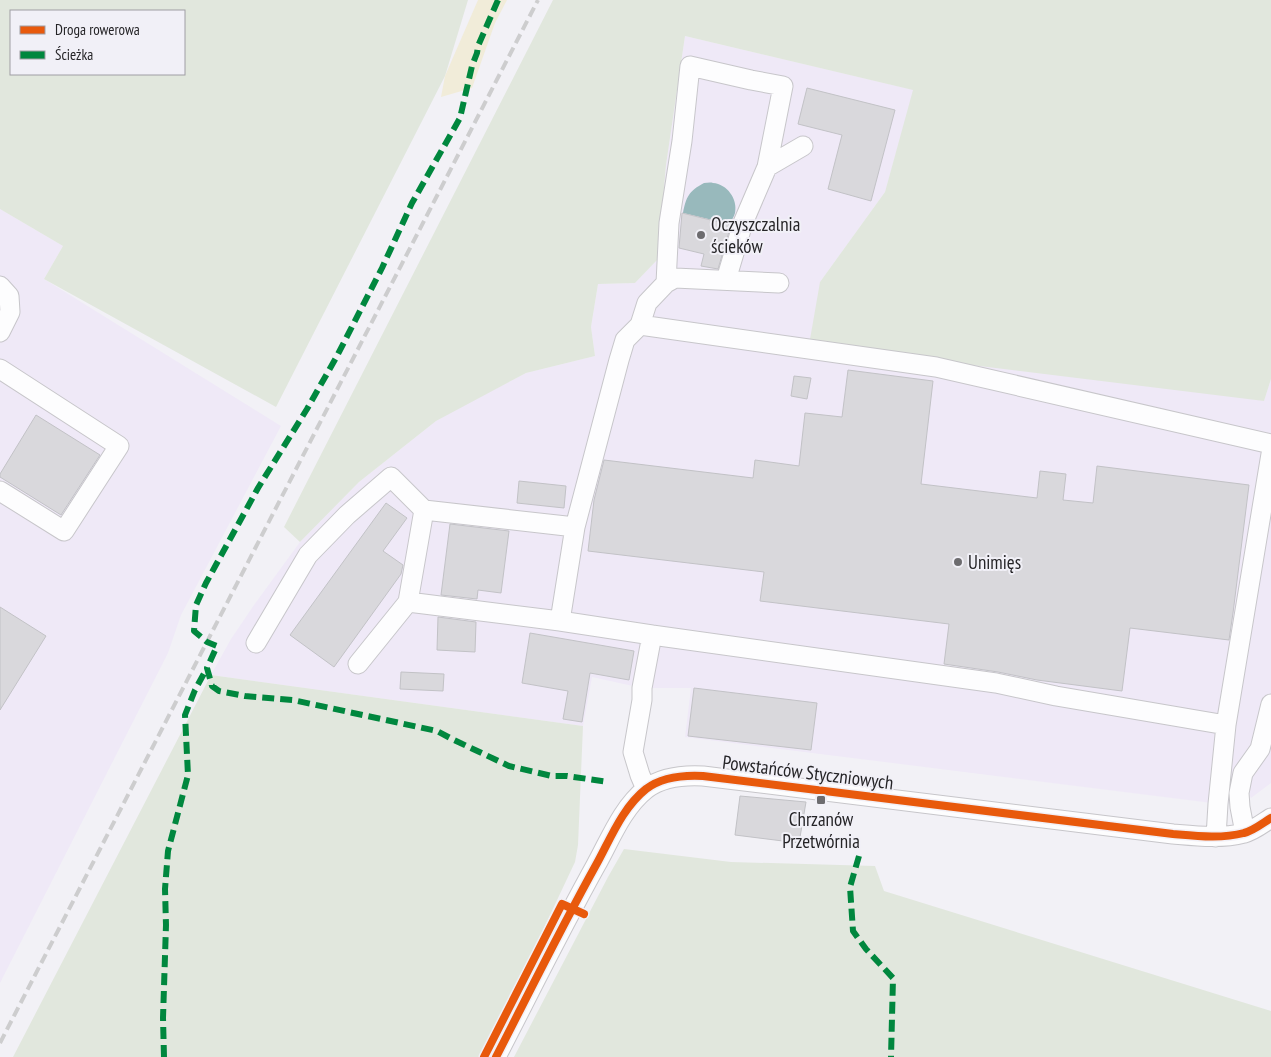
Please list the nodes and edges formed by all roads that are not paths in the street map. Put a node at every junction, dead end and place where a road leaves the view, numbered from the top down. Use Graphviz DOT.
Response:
graph roads {
  1 [pos="803,146"];
  2 [pos="767,166"];
  3 [pos="726,280"];
  4 [pos="666,283"];
  5 [pos="779,283"];
  6 [pos="0,286"];
  7 [pos="640,325"];
  8 [pos="0,332"];
  9 [pos="0,369"];
  10 [pos="1271,444"];
  11 [pos="1271,454"];
  12 [pos="0,490"];
  13 [pos="424,510"];
  14 [pos="574,527"];
  15 [pos="408,602"];
  16 [pos="560,621"];
  17 [pos="652,635"];
  18 [pos="256,643"];
  19 [pos="358,664"];
  20 [pos="1271,704"];
  21 [pos="1226,725"];
  22 [pos="646,789"];
  23 [pos="1271,818"];
  24 [pos="1245,833"];
  25 [pos="1216,837"];
  26 [pos="496,1057"];
  1 -- 2 [label="street"];
  2 -- 3 [label="street"];
  2 -- 4 [label="street"];
  3 -- 4 [label="street"];
  3 -- 5 [label="street"];
  4 -- 7 [label="street"];
  6 -- 8 [label="street"];
  7 -- 10 [label="street"];
  7 -- 14 [label="street"];
  9 -- 12 [label="street"];
  11 -- 21 [label="street"];
  13 -- 14 [label="street"];
  13 -- 15 [label="street"];
  13 -- 18 [label="street"];
  14 -- 16 [label="street"];
  15 -- 16 [label="street"];
  15 -- 19 [label="street"];
  16 -- 17 [label="street"];
  17 -- 21 [label="street"];
  17 -- 22 [label="street"];
  20 -- 24 [label="street"];
  21 -- 25 [label="street"];
  22 -- 25 [label="street, Powstańców Styczniowych"];
  22 -- 26 [label="street, Powstańców Styczniowych"];
  23 -- 24 [label="street, Powstańców Styczniowych"];
  24 -- 25 [label="street, Powstańców Styczniowych"];
}
